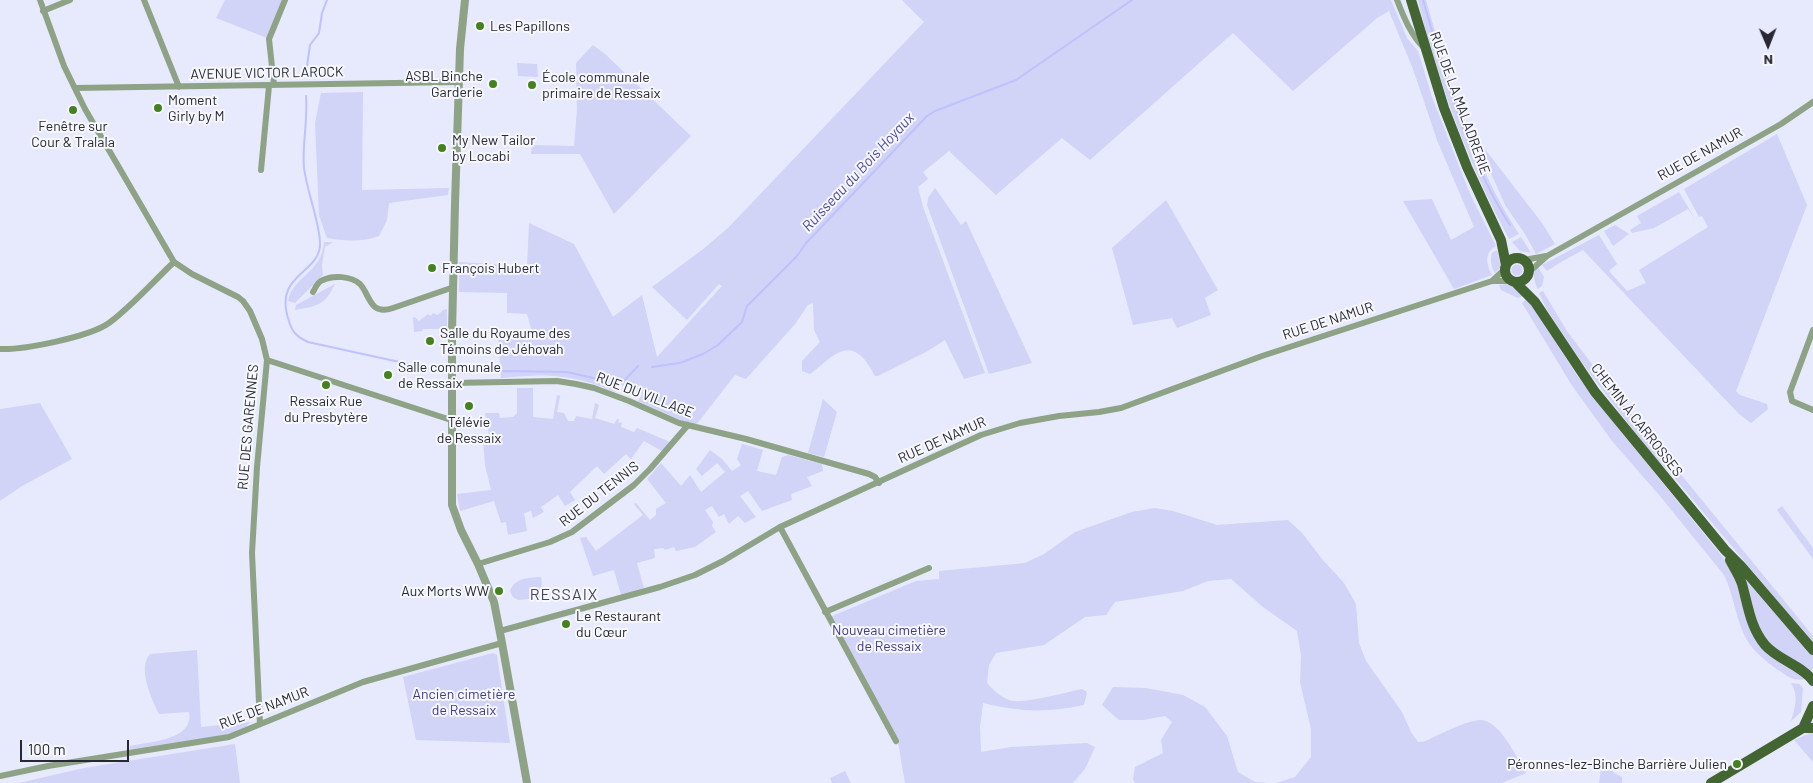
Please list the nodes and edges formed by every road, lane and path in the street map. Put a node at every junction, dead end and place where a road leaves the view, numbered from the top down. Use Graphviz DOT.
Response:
graph roads {
  1 [pos="40,0"];
  2 [pos="70,0"];
  3 [pos="144,0"];
  4 [pos="285,0"];
  5 [pos="465,0"];
  6 [pos="1397,0"];
  7 [pos="1411,0"];
  8 [pos="43,11"];
  9 [pos="1425,49"];
  10 [pos="459,82"];
  11 [pos="272,86"];
  12 [pos="179,87"];
  13 [pos="75,88"];
  14 [pos="1813,102"];
  15 [pos="261,170"];
  16 [pos="1501,240"];
  17 [pos="1547,256"];
  18 [pos="1521,259"];
  19 [pos="174,262"];
  20 [pos="1506,267"];
  21 [pos="1528,274"];
  22 [pos="1492,281"];
  23 [pos="1513,281"];
  24 [pos="454,286"];
  25 [pos="313,292"];
  26 [pos="1535,302"];
  27 [pos="1813,330"];
  28 [pos="0,349"];
  29 [pos="267,360"];
  30 [pos="452,383"];
  31 [pos="1813,410"];
  32 [pos="452,420"];
  33 [pos="691,426"];
  34 [pos="879,483"];
  35 [pos="780,527"];
  36 [pos="1725,550"];
  37 [pos="478,564"];
  38 [pos="929,568"];
  39 [pos="825,612"];
  40 [pos="500,631"];
  41 [pos="502,643"];
  42 [pos="1813,650"];
  43 [pos="1813,681"];
  44 [pos="1813,706"];
  45 [pos="260,724"];
  46 [pos="1808,728"];
  47 [pos="896,741"];
  48 [pos="0,776"];
  49 [pos="527,783"];
  50 [pos="1711,783"];
  1 -- 8 [label="street, RUE DES GARENNES"];
  2 -- 8 [label="street"];
  3 -- 12 [label="street"];
  4 -- 11 [label="street"];
  5 -- 10 [label="street"];
  6 -- 9 [label="street"];
  7 -- 9 [label="main road, RUE DE LA MALADRERIE"];
  8 -- 13 [label="street, RUE DES GARENNES"];
  9 -- 16 [label="main road, RUE DE LA MALADRERIE"];
  10 -- 11 [label="street, AVENUE VICTOR LAROCK"];
  10 -- 24 [label="street"];
  11 -- 12 [label="street, AVENUE VICTOR LAROCK"];
  11 -- 15 [label="street"];
  12 -- 13 [label="street, AVENUE VICTOR LAROCK"];
  13 -- 19 [label="street, RUE DES GARENNES"];
  14 -- 17 [label="street, RUE DE NAMUR"];
  16 -- 18 [label="main road, RUE DE LA MALADRERIE"];
  16 -- 20 [label="main road, RUE DE LA MALADRERIE"];
  17 -- 18 [label="street, RUE DE NAMUR"];
  17 -- 21 [label="street, RUE DE NAMUR"];
  18 -- 20 [label="main road"];
  18 -- 21 [label="main road"];
  19 -- 28 [label="street"];
  19 -- 29 [label="street, RUE DES GARENNES"];
  20 -- 22 [label="street, RUE DE NAMUR"];
  20 -- 23 [label="main road"];
  21 -- 23 [label="main road"];
  21 -- 26 [label="main road, CHEMIN À CARROSSES"];
  22 -- 23 [label="street, RUE DE NAMUR"];
  22 -- 34 [label="street, RUE DE NAMUR"];
  23 -- 26 [label="main road, CHEMIN À CARROSSES"];
  24 -- 25 [label="street"];
  24 -- 30 [label="street"];
  26 -- 36 [label="main road, CHEMIN À CARROSSES"];
  27 -- 31 [label="street"];
  29 -- 32 [label="street"];
  29 -- 45 [label="street, RUE DES GARENNES"];
  30 -- 32 [label="street"];
  30 -- 33 [label="street, RUE DU VILLAGE"];
  32 -- 37 [label="street"];
  33 -- 34 [label="street, RUE DU VILLAGE"];
  33 -- 37 [label="street, RUE DU TENNIS"];
  34 -- 35 [label="street, RUE DE NAMUR"];
  35 -- 39 [label="street"];
  35 -- 40 [label="street, RUE DE NAMUR"];
  36 -- 42 [label="main road, CHEMIN À CARROSSES"];
  36 -- 43 [label="main road, CHEMIN À CARROSSES"];
  37 -- 40 [label="street"];
  38 -- 39 [label="street"];
  39 -- 47 [label="street"];
  40 -- 41 [label="street"];
  41 -- 45 [label="street, RUE DE NAMUR"];
  41 -- 49 [label="street"];
  44 -- 46 [label="main road"];
  45 -- 48 [label="street, RUE DE NAMUR"];
  46 -- 50 [label="main road"];
}
